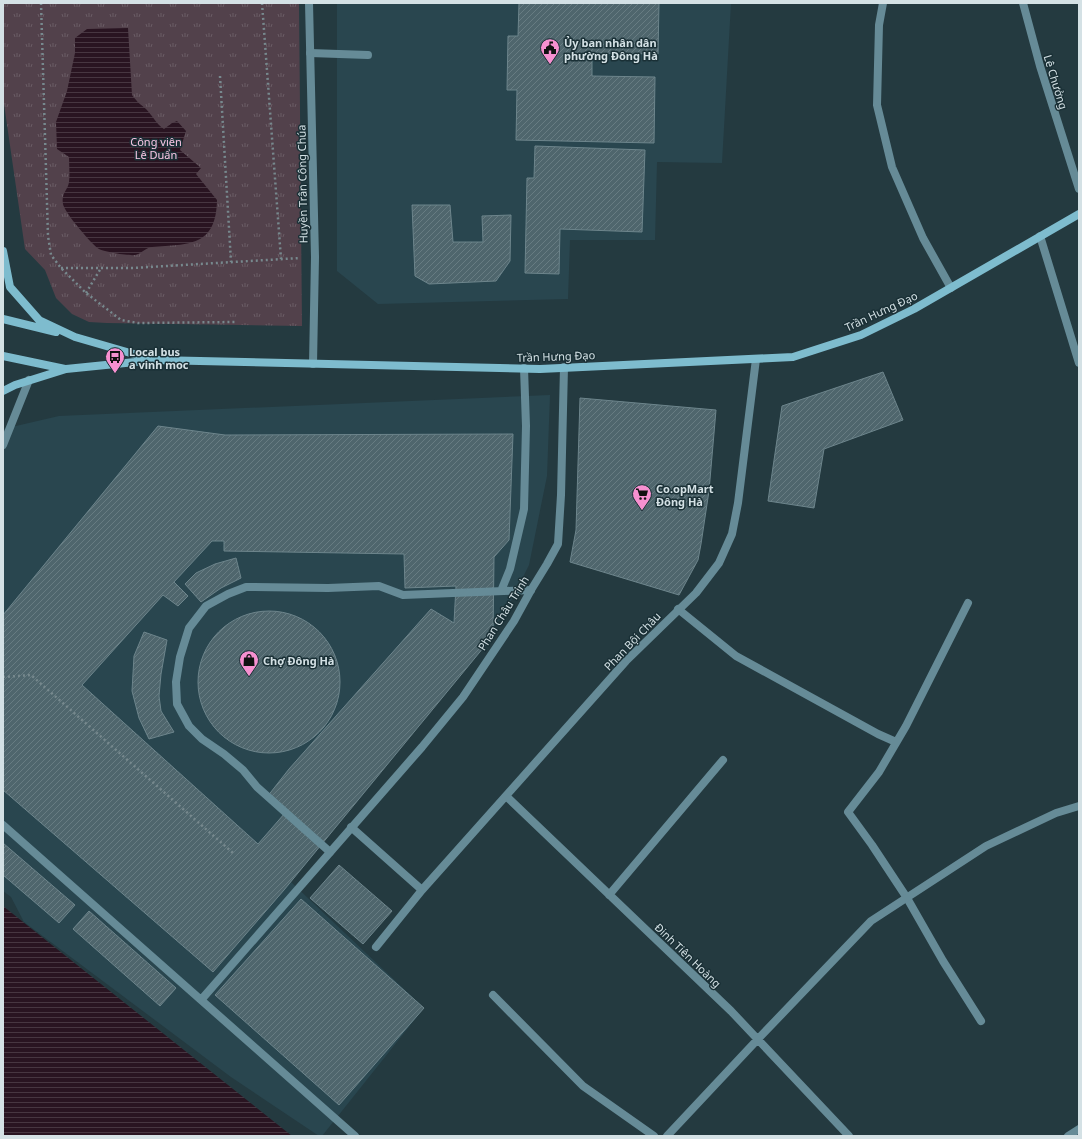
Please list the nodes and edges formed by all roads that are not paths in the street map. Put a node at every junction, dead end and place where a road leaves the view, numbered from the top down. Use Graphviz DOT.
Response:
graph roads {
  1 [pos="309,3"];
  2 [pos="883,3"];
  3 [pos="1022,3"];
  4 [pos="310,53"];
  5 [pos="368,55"];
  6 [pos="1079,189"];
  7 [pos="1079,214"];
  8 [pos="1040,236"];
  9 [pos="3,250"];
  10 [pos="951,288"];
  11 [pos="3,319"];
  12 [pos="75,337"];
  13 [pos="3,356"];
  14 [pos="756,359"];
  15 [pos="155,360"];
  16 [pos="1079,363"];
  17 [pos="313,364"];
  18 [pos="524,368"];
  19 [pos="564,368"];
  20 [pos="66,369"];
  21 [pos="29,380"];
  22 [pos="3,391"];
  23 [pos="3,445"];
  24 [pos="531,590"];
  25 [pos="502,591"];
  26 [pos="968,603"];
  27 [pos="678,609"];
  28 [pos="896,742"];
  29 [pos="723,760"];
  30 [pos="506,796"];
  31 [pos="1079,806"];
  32 [pos="3,825"];
  33 [pos="351,827"];
  34 [pos="330,852"];
  35 [pos="422,890"];
  36 [pos="609,895"];
  37 [pos="907,898"];
  38 [pos="376,947"];
  39 [pos="493,995"];
  40 [pos="201,1000"];
  41 [pos="981,1021"];
  42 [pos="758,1039"];
  43 [pos="1079,1129"];
  44 [pos="355,1136"];
  45 [pos="654,1136"];
  46 [pos="667,1136"];
  47 [pos="850,1136"];
  48 [pos="1068,1136"];
  1 -- 4 [label="street, Huyền Trân Công Chúa"];
  2 -- 10 [label="street"];
  3 -- 6 [label="street, Lê Chưởng"];
  4 -- 5 [label="street"];
  4 -- 17 [label="street, Huyền Trân Công Chúa"];
  7 -- 8 [label="main road, Trần Hưng Đạo"];
  8 -- 10 [label="main road, Trần Hưng Đạo"];
  8 -- 16 [label="street"];
  9 -- 12 [label="main road"];
  10 -- 14 [label="main road, Trần Hưng Đạo"];
  11 -- 12 [label="main road"];
  12 -- 15 [label="main road"];
  13 -- 20 [label="main road"];
  14 -- 19 [label="main road, Trần Hưng Đạo"];
  14 -- 27 [label="street, Phan Bội Châu"];
  15 -- 17 [label="main road, Trần Hưng Đạo"];
  15 -- 20 [label="main road, Trần Hưng Đạo"];
  17 -- 18 [label="main road, Trần Hưng Đạo"];
  18 -- 19 [label="main road, Trần Hưng Đạo"];
  18 -- 25 [label="street"];
  19 -- 24 [label="street, Phan Châu Trinh"];
  20 -- 21 [label="main road, Trần Hưng Đạo"];
  21 -- 22 [label="main road, Trần Hưng Đạo"];
  21 -- 23 [label="street"];
  24 -- 25 [label="street"];
  24 -- 33 [label="street, Phan Châu Trinh"];
  25 -- 34 [label="street"];
  26 -- 28 [label="street"];
  27 -- 28 [label="street"];
  27 -- 30 [label="street, Phan Bội Châu"];
  28 -- 37 [label="street"];
  29 -- 36 [label="street"];
  30 -- 35 [label="street, Phan Bội Châu"];
  30 -- 36 [label="street, Đinh Tiên Hoàng"];
  31 -- 37 [label="street"];
  32 -- 40 [label="street"];
  33 -- 34 [label="street, Phan Châu Trinh"];
  33 -- 35 [label="street"];
  34 -- 40 [label="street, Phan Châu Trinh"];
  35 -- 38 [label="street, Phan Bội Châu"];
  36 -- 42 [label="street, Đinh Tiên Hoàng"];
  37 -- 41 [label="street"];
  37 -- 42 [label="street"];
  39 -- 45 [label="street"];
  40 -- 44 [label="street"];
  42 -- 46 [label="street"];
  42 -- 47 [label="street, Đinh Tiên Hoàng"];
  43 -- 48 [label="street"];
}
